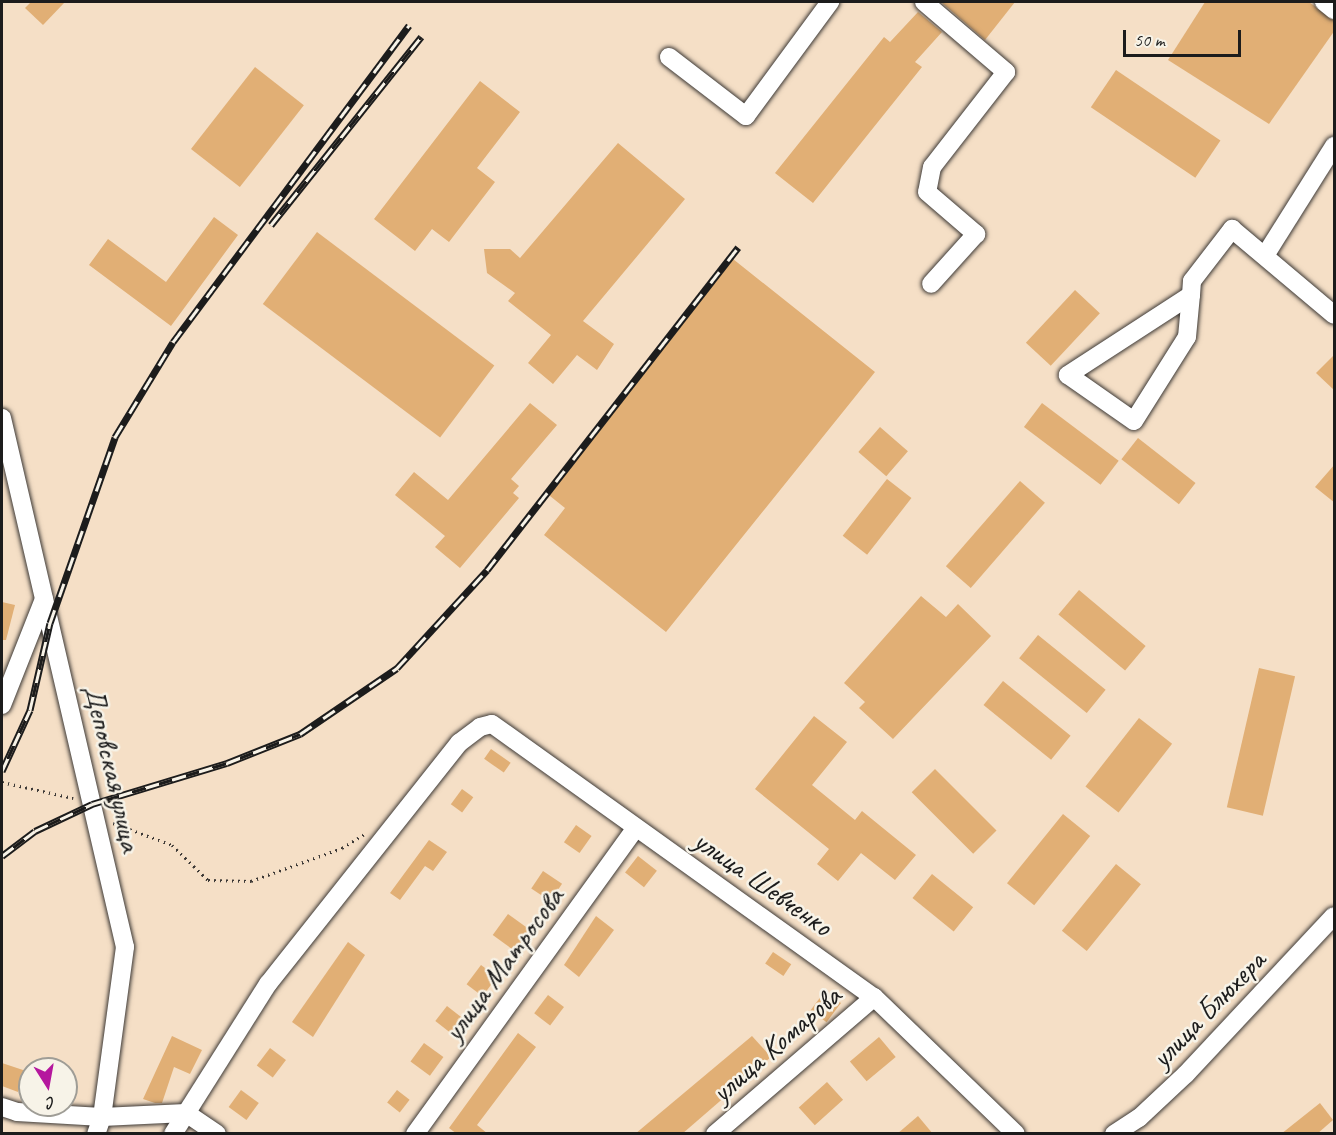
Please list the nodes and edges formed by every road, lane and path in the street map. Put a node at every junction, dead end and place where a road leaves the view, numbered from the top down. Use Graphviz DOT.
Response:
graph roads {
  1 [pos="830,2"];
  2 [pos="924,2"];
  3 [pos="1324,2"];
  4 [pos="1335,10"];
  5 [pos="669,57"];
  6 [pos="1335,146"];
  7 [pos="1266,254"];
  8 [pos="931,284"];
  9 [pos="1191,296"];
  10 [pos="1335,315"];
  11 [pos="2,418"];
  12 [pos="44,599"];
  13 [pos="2,705"];
  14 [pos="2,782"];
  15 [pos="92,804"];
  16 [pos="636,828"];
  17 [pos="371,830"];
  18 [pos="1335,916"];
  19 [pos="874,997"];
  20 [pos="2,1107"];
  21 [pos="186,1113"];
  22 [pos="99,1125"];
  23 [pos="173,1134"];
  24 [pos="217,1134"];
  25 [pos="415,1134"];
  26 [pos="715,1134"];
  27 [pos="1016,1134"];
  28 [pos="1114,1134"];
  1 -- 5 [label="street"];
  2 -- 8 [label="street"];
  3 -- 4 [label="street"];
  6 -- 7 [label="street"];
  7 -- 9 [label="street"];
  7 -- 10 [label="street"];
  9 -- 9 [label="street"];
  11 -- 12 [label="street, Деповская улица"];
  12 -- 13 [label="street"];
  12 -- 15 [label="street, Деповская улица"];
  14 -- 15 [label="path"];
  15 -- 17 [label="path"];
  15 -- 22 [label="street, Деповская улица"];
  16 -- 19 [label="street, улица Шевченко"];
  16 -- 21 [label="street, улица Шевченко"];
  16 -- 25 [label="street, улица Матросова"];
  18 -- 28 [label="street, улица Блюхера"];
  19 -- 26 [label="street, улица Комарова"];
  19 -- 27 [label="street, улица Шевченко"];
  20 -- 22 [label="street"];
  21 -- 22 [label="street"];
  21 -- 23 [label="street"];
  21 -- 24 [label="street"];
}
